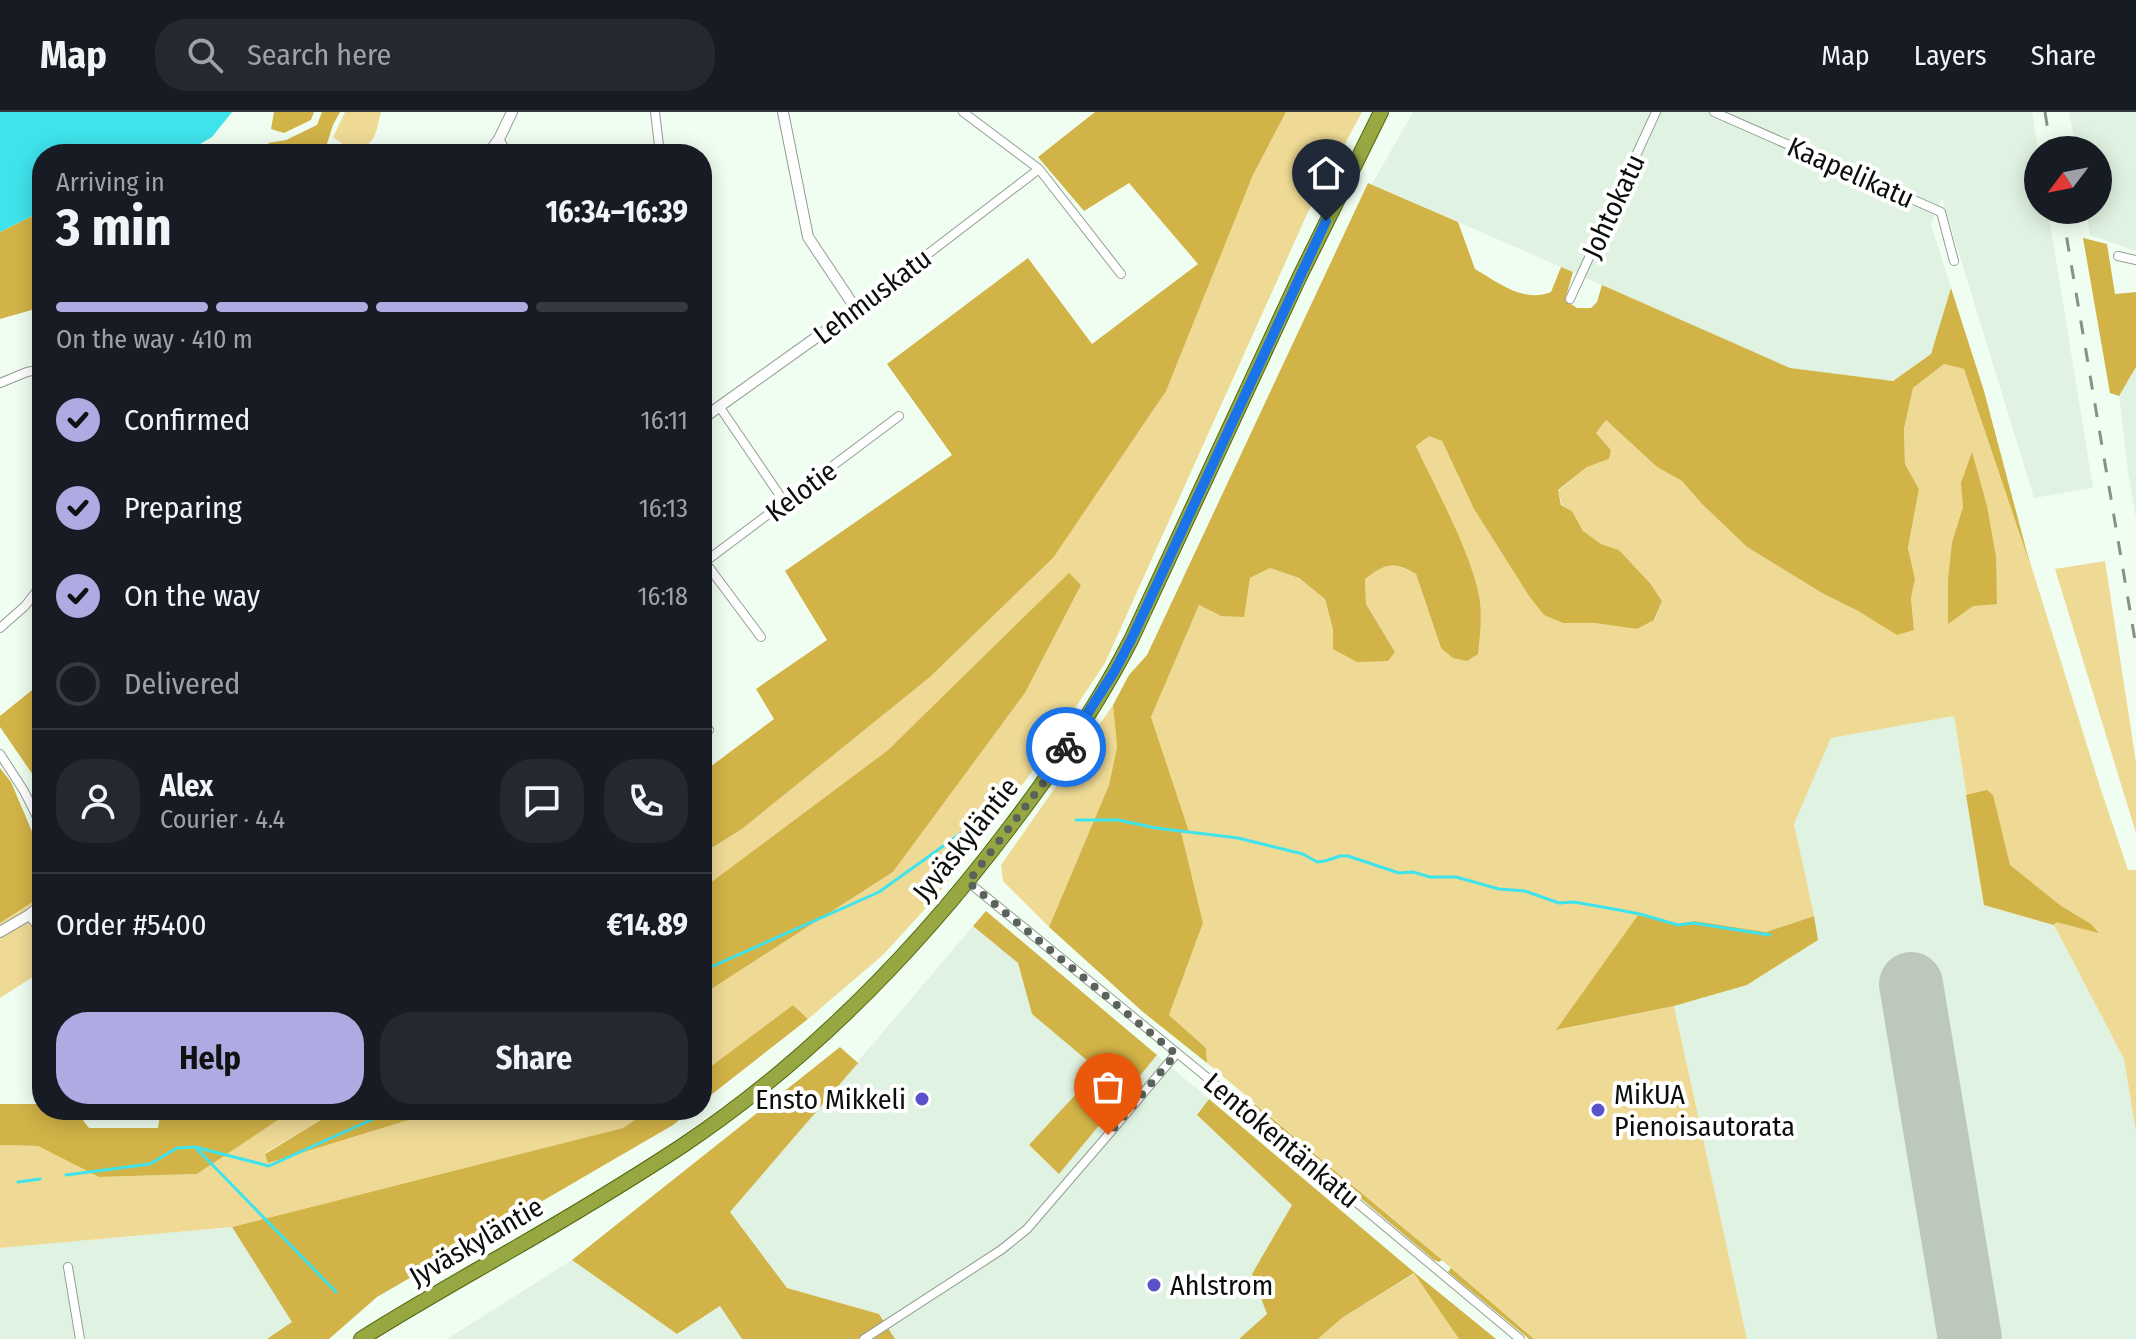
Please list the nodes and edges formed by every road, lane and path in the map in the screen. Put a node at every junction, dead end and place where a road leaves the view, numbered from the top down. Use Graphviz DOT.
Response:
graph roads {
  1 [pos="512,112"];
  2 [pos="655,112"];
  3 [pos="783,112"];
  4 [pos="963,112"];
  5 [pos="1381,112"];
  6 [pos="1656,112"];
  7 [pos="1714,112"];
  8 [pos="499,139"];
  9 [pos="495,144"];
  10 [pos="502,144"];
  11 [pos="659,144"];
  12 [pos="1039,169"];
  13 [pos="2118,256"];
  14 [pos="2136,260"];
  15 [pos="1954,261"];
  16 [pos="1121,274"];
  17 [pos="1570,299"];
  18 [pos="856,309"];
  19 [pos="32,371"];
  20 [pos="0,383"];
  21 [pos="719,406"];
  22 [pos="712,411"];
  23 [pos="899,416"];
  24 [pos="785,503"];
  25 [pos="712,557"];
  26 [pos="712,573"];
  27 [pos="32,597"];
  28 [pos="0,628"];
  29 [pos="761,637"];
  30 [pos="0,754"];
  31 [pos="32,807"];
  32 [pos="968,882"];
  33 [pos="32,913"];
  34 [pos="29,915"];
  35 [pos="32,919"];
  36 [pos="0,932"];
  37 [pos="1176,1054"];
  38 [pos="68,1267"];
  39 [pos="80,1339"];
  40 [pos="361,1339"];
  41 [pos="864,1339"];
  42 [pos="1520,1339"];
  1 -- 8 [label="street"];
  2 -- 11 [label="street"];
  3 -- 18 [label="street"];
  4 -- 12 [label="street"];
  5 -- 32 [label="highway, Jyväskyläntie"];
  6 -- 17 [label="street, Johtokatu"];
  7 -- 15 [label="street, Kaapelikatu"];
  8 -- 9 [label="street"];
  8 -- 10 [label="street"];
  12 -- 16 [label="street"];
  12 -- 18 [label="street, Lehmuskatu"];
  13 -- 14 [label="street"];
  18 -- 21 [label="street, Lehmuskatu"];
  19 -- 20 [label="street"];
  21 -- 22 [label="street, Lehmuskatu"];
  21 -- 24 [label="street"];
  23 -- 24 [label="street, Kelotie"];
  24 -- 25 [label="street, Kelotie"];
  26 -- 29 [label="street"];
  27 -- 28 [label="street"];
  30 -- 31 [label="street"];
  32 -- 37 [label="street, Lentokentänkatu"];
  32 -- 40 [label="highway, Jyväskyläntie"];
  33 -- 34 [label="street"];
  34 -- 35 [label="street"];
  34 -- 36 [label="street"];
  37 -- 41 [label="street"];
  37 -- 42 [label="street, Lentokentänkatu"];
  38 -- 39 [label="street"];
}
